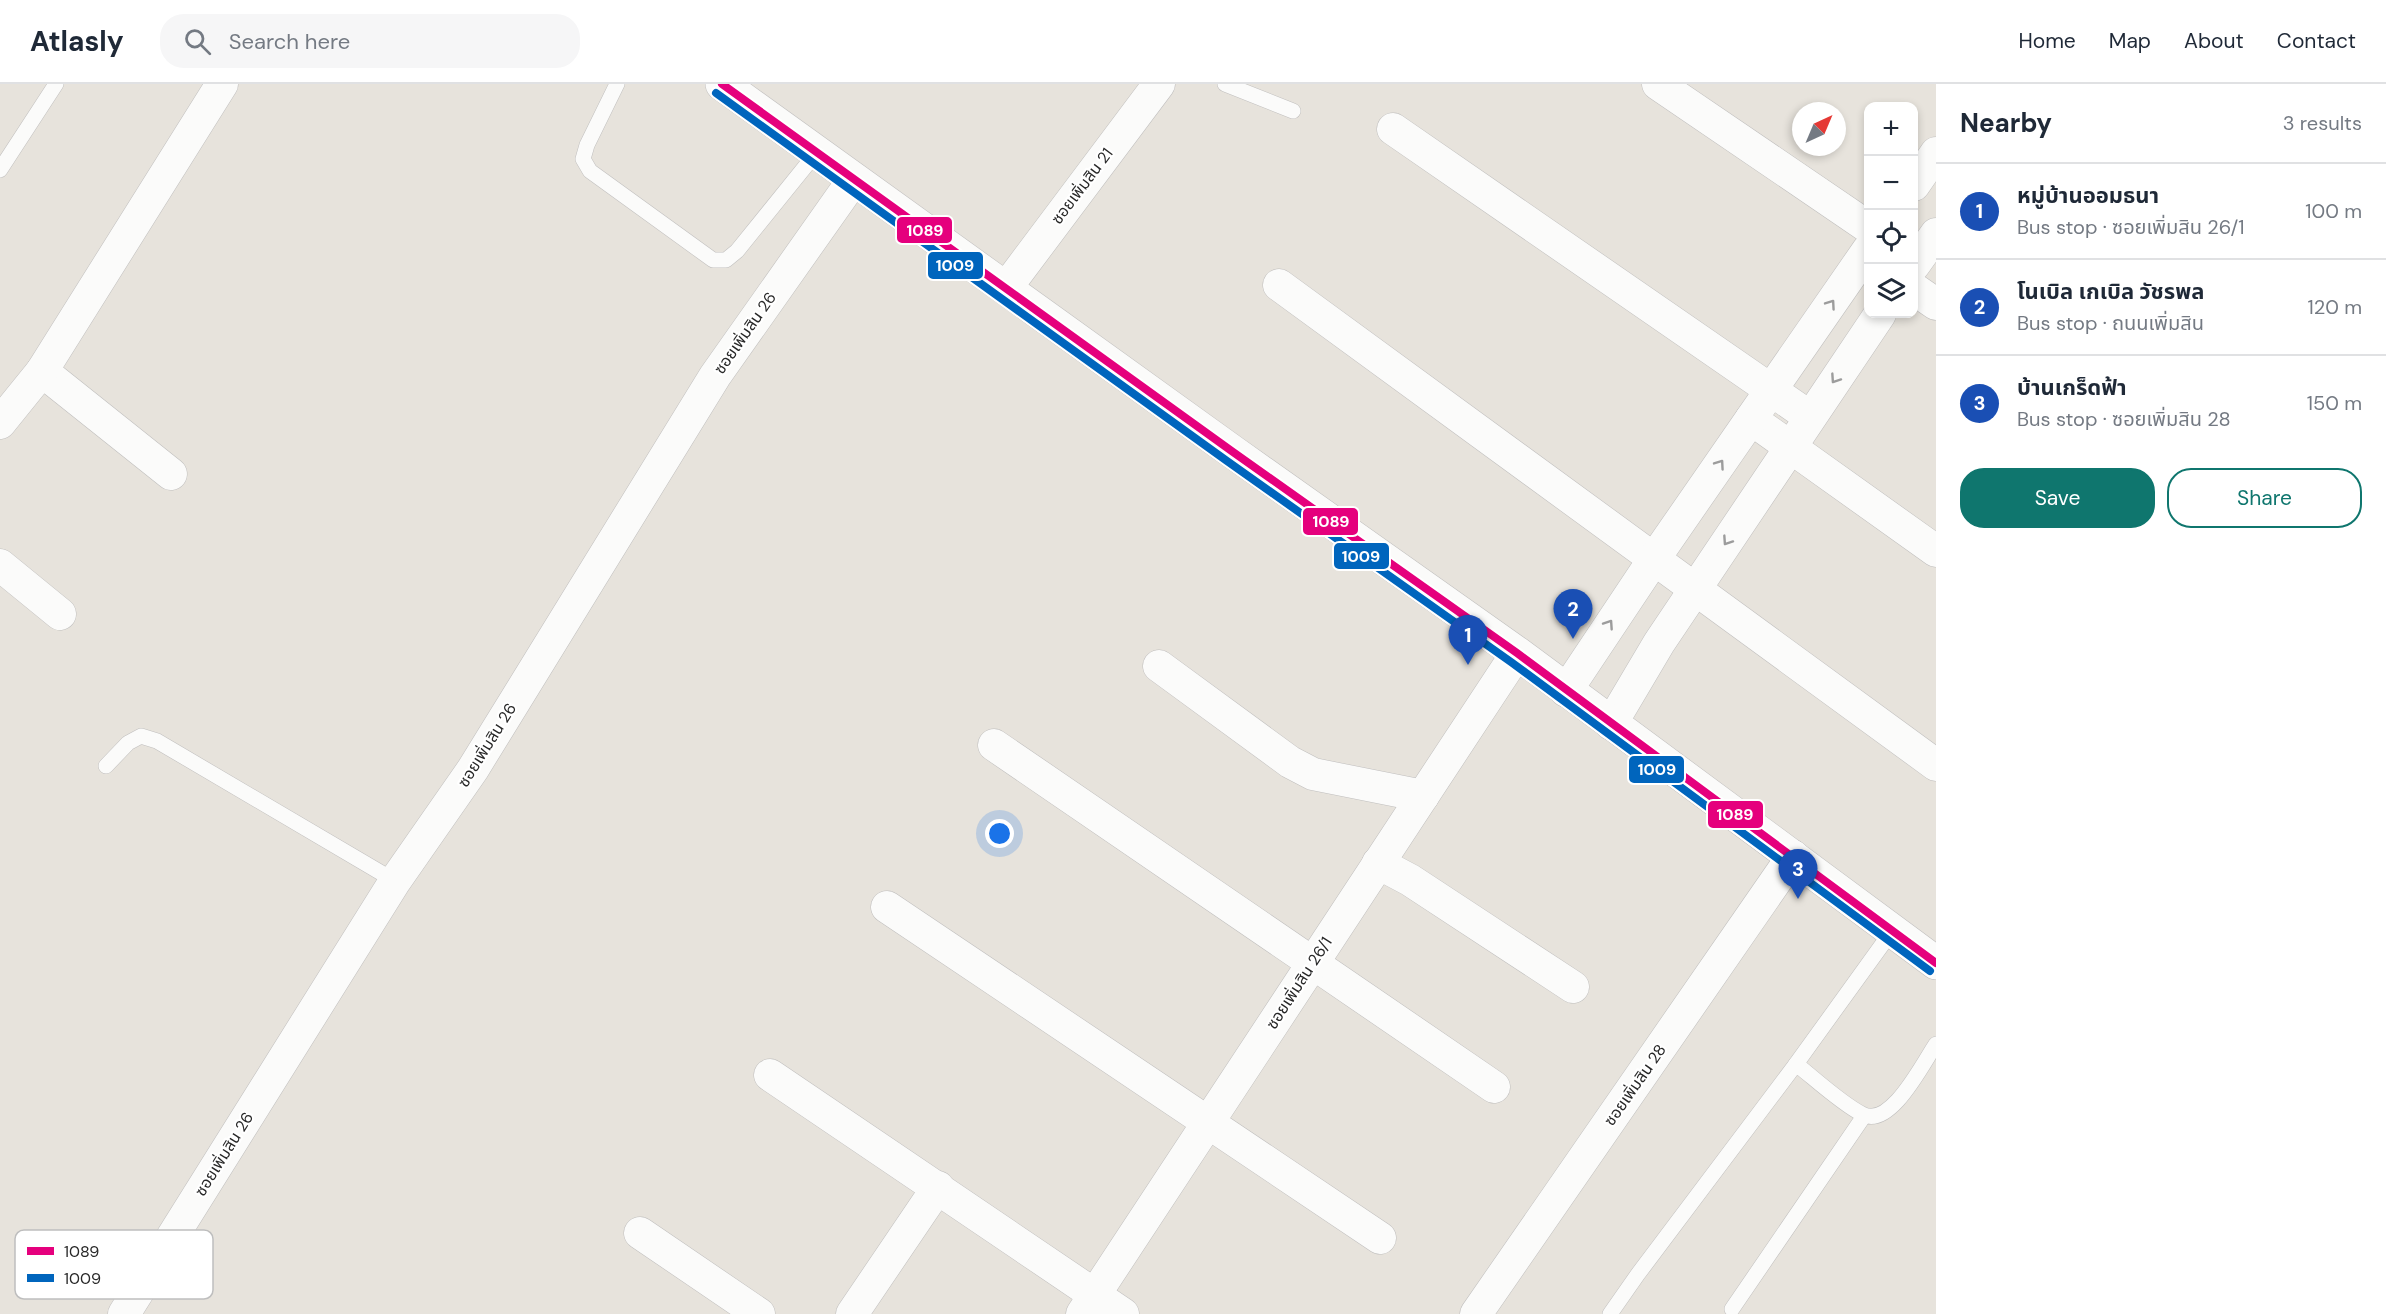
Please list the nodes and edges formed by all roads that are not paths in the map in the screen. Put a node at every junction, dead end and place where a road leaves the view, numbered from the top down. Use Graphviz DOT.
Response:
graph roads {
  1 [pos="56,84"];
  2 [pos="222,84"];
  3 [pos="617,84"];
  4 [pos="722,84"];
  5 [pos="1159,84"];
  6 [pos="1225,84"];
  7 [pos="1658,84"];
  8 [pos="1293,111"];
  9 [pos="1393,129"];
  10 [pos="817,152"];
  11 [pos="1936,153"];
  12 [pos="0,170"];
  13 [pos="854,179"];
  14 [pos="1918,179"];
  15 [pos="1936,234"];
  16 [pos="1864,246"];
  17 [pos="1864,252"];
  18 [pos="1917,264"];
  19 [pos="1918,275"];
  20 [pos="1279,285"];
  21 [pos="1006,288"];
  22 [pos="1936,304"];
  23 [pos="1877,318"];
  24 [pos="42,372"];
  25 [pos="1771,390"];
  26 [pos="1810,417"];
  27 [pos="1751,419"];
  28 [pos="0,423"];
  29 [pos="1789,448"];
  30 [pos="171,474"];
  31 [pos="1936,551"];
  32 [pos="1654,559"];
  33 [pos="0,565"];
  34 [pos="1695,590"];
  35 [pos="60,614"];
  36 [pos="1516,653"];
  37 [pos="1159,666"];
  38 [pos="1566,691"];
  39 [pos="1611,724"];
  40 [pos="994,745"];
  41 [pos="1936,765"];
  42 [pos="106,766"];
  43 [pos="1423,796"];
  44 [pos="1793,856"];
  45 [pos="1378,863"];
  46 [pos="394,881"];
  47 [pos="887,907"];
  48 [pos="1892,932"];
  49 [pos="1313,962"];
  50 [pos="1936,963"];
  51 [pos="1573,987"];
  52 [pos="1936,1044"];
  53 [pos="1796,1064"];
  54 [pos="770,1075"];
  55 [pos="1494,1087"];
  56 [pos="1864,1116"];
  57 [pos="1208,1122"];
  58 [pos="938,1187"];
  59 [pos="176,1230"];
  60 [pos="640,1233"];
  61 [pos="1380,1238"];
  62 [pos="133,1299"];
  63 [pos="1088,1304"];
  64 [pos="1732,1309"];
  65 [pos="124,1314"];
  66 [pos="759,1314"];
  67 [pos="852,1314"];
  68 [pos="1123,1314"];
  69 [pos="1476,1314"];
  70 [pos="1610,1314"];
  1 -- 12 [label="lane"];
  2 -- 24 [label="street"];
  3 -- 10 [label="lane"];
  4 -- 10 [label="street"];
  5 -- 21 [label="street, ซอยเพิ่มสิน 21"];
  6 -- 8 [label="lane"];
  7 -- 16 [label="street"];
  9 -- 25 [label="street"];
  10 -- 13 [label="street"];
  11 -- 14 [label="street"];
  13 -- 21 [label="street"];
  13 -- 46 [label="street, ซอยเพิ่มสิน 26"];
  15 -- 18 [label="street"];
  25 -- 17 [label="street, one-way"];
  19 -- 22 [label="street"];
  20 -- 32 [label="street"];
  21 -- 36 [label="street"];
  23 -- 26 [label="street, one-way"];
  24 -- 28 [label="street"];
  24 -- 30 [label="street"];
  25 -- 26 [label="street"];
  25 -- 27 [label="street"];
  26 -- 29 [label="street"];
  27 -- 29 [label="street"];
  32 -- 27 [label="street, one-way"];
  29 -- 31 [label="street"];
  29 -- 34 [label="street, one-way"];
  32 -- 34 [label="street"];
  38 -- 32 [label="street, one-way"];
  33 -- 35 [label="street"];
  34 -- 39 [label="street"];
  34 -- 41 [label="street"];
  36 -- 38 [label="street"];
  36 -- 43 [label="street, ซอยเพิ่มสิน 26/1"];
  37 -- 43 [label="street"];
  38 -- 39 [label="street"];
  39 -- 44 [label="street"];
  40 -- 49 [label="street"];
  42 -- 46 [label="lane"];
  43 -- 45 [label="street, ซอยเพิ่มสิน 26/1"];
  44 -- 48 [label="street"];
  44 -- 69 [label="street, ซอยเพิ่มสิน 28"];
  45 -- 49 [label="street, ซอยเพิ่มสิน 26/1"];
  45 -- 51 [label="street"];
  46 -- 59 [label="street, ซอยเพิ่มสิน 26"];
  47 -- 57 [label="street"];
  48 -- 50 [label="street"];
  48 -- 53 [label="lane"];
  49 -- 55 [label="street"];
  49 -- 57 [label="street, ซอยเพิ่มสิน 26/1"];
  52 -- 56 [label="lane"];
  53 -- 56 [label="lane"];
  53 -- 70 [label="lane"];
  54 -- 58 [label="street"];
  56 -- 64 [label="lane"];
  57 -- 61 [label="street"];
  57 -- 63 [label="street, ซอยเพิ่มสิน 26/1"];
  58 -- 63 [label="street"];
  58 -- 67 [label="street"];
  60 -- 66 [label="street"];
  62 -- 65 [label="street, ซอยเพิ่มสิน 26"];
  63 -- 68 [label="street"];
}
